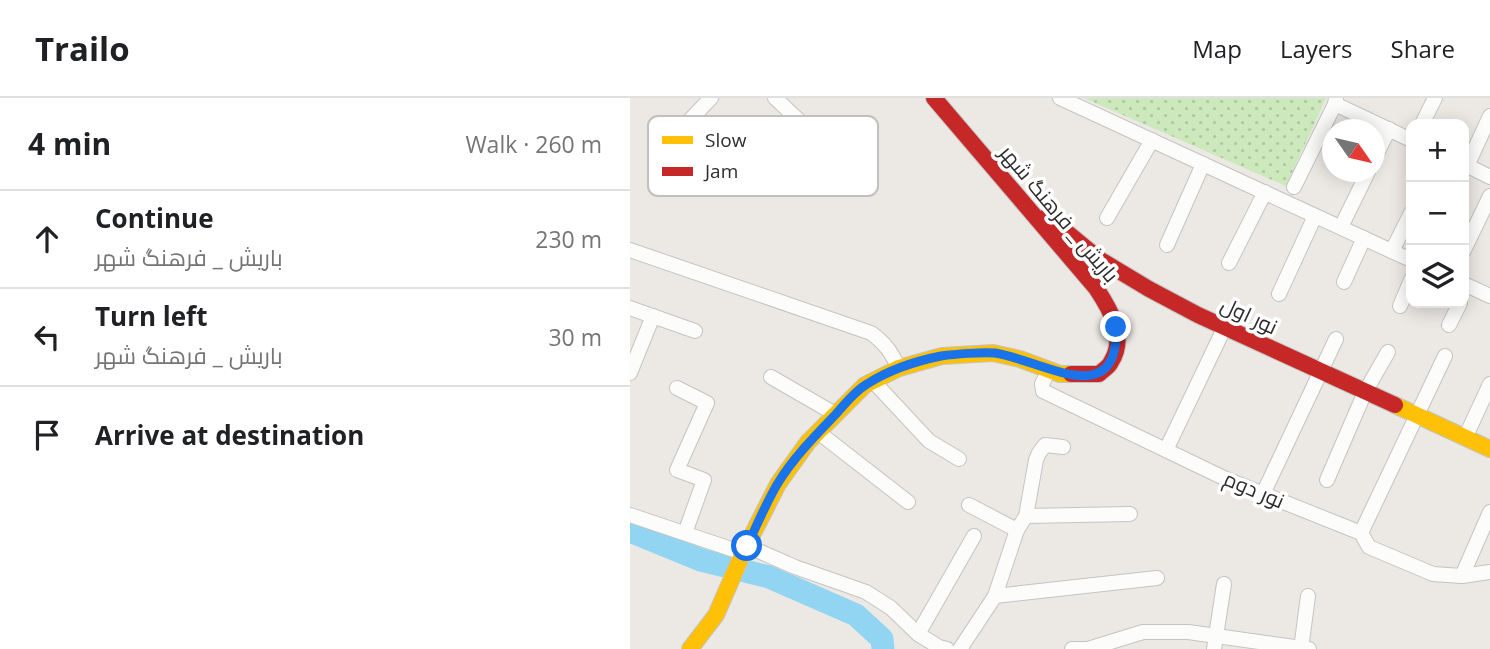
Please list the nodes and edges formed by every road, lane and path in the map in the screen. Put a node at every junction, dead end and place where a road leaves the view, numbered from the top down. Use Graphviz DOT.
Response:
graph roads {
  1 [pos="711,98"];
  2 [pos="775,98"];
  3 [pos="934,98"];
  4 [pos="1060,98"];
  5 [pos="1435,98"];
  6 [pos="1335,101"];
  7 [pos="694,116"];
  8 [pos="794,116"];
  9 [pos="1490,116"];
  10 [pos="1424,119"];
  11 [pos="1389,129"];
  12 [pos="1385,137"];
  13 [pos="1406,138"];
  14 [pos="1152,140"];
  15 [pos="1469,157"];
  16 [pos="1203,164"];
  17 [pos="1469,167"];
  18 [pos="1490,177"];
  19 [pos="1363,182"];
  20 [pos="1011,187"];
  21 [pos="1294,187"];
  22 [pos="1265,192"];
  23 [pos="1490,195"];
  24 [pos="1315,216"];
  25 [pos="1107,218"];
  26 [pos="1406,223"];
  27 [pos="1341,227"];
  28 [pos="1364,238"];
  29 [pos="1167,245"];
  30 [pos="1466,245"];
  31 [pos="630,250"];
  32 [pos="1392,251"];
  33 [pos="1406,258"];
  34 [pos="1228,263"];
  35 [pos="1344,282"];
  36 [pos="1469,289"];
  37 [pos="1406,291"];
  38 [pos="1279,294"];
  39 [pos="1490,296"];
  40 [pos="1399,306"];
  41 [pos="630,308"];
  42 [pos="1458,308"];
  43 [pos="653,316"];
  44 [pos="1228,321"];
  45 [pos="1449,325"];
  46 [pos="695,331"];
  47 [pos="1336,339"];
  48 [pos="1388,352"];
  49 [pos="1445,356"];
  50 [pos="899,368"];
  51 [pos="1049,370"];
  52 [pos="1321,372"];
  53 [pos="630,373"];
  54 [pos="771,377"];
  55 [pos="873,380"];
  56 [pos="1490,384"];
  57 [pos="677,388"];
  58 [pos="1365,392"];
  59 [pos="835,414"];
  60 [pos="1416,416"];
  61 [pos="818,432"];
  62 [pos="1465,438"];
  63 [pos="1063,447"];
  64 [pos="1490,449"];
  65 [pos="1166,450"];
  66 [pos="959,459"];
  67 [pos="1326,480"];
  68 [pos="1263,494"];
  69 [pos="908,502"];
  70 [pos="968,505"];
  71 [pos="1490,512"];
  72 [pos="1130,514"];
  73 [pos="630,515"];
  74 [pos="1026,516"];
  75 [pos="1017,530"];
  76 [pos="685,533"];
  77 [pos="1360,533"];
  78 [pos="974,536"];
  79 [pos="745,549"];
  80 [pos="1490,572"];
  81 [pos="1462,576"];
  82 [pos="1157,578"];
  83 [pos="1224,584"];
  84 [pos="995,596"];
  85 [pos="1308,596"];
  86 [pos="918,634"];
  87 [pos="1215,642"];
  88 [pos="1096,648"];
  89 [pos="690,649"];
  90 [pos="927,649"];
  91 [pos="947,649"];
  92 [pos="960,649"];
  93 [pos="1072,649"];
  94 [pos="1304,649"];
  1 -- 7 [label="street"];
  2 -- 8 [label="street"];
  3 -- 20 [label="main road, باریش _ فرهنگ شهر"];
  4 -- 14 [label="street"];
  5 -- 10 [label="street"];
  6 -- 11 [label="street"];
  6 -- 21 [label="street"];
  9 -- 15 [label="street"];
  11 -- 12 [label="street"];
  11 -- 13 [label="street"];
  14 -- 16 [label="street"];
  14 -- 25 [label="street"];
  16 -- 22 [label="street"];
  16 -- 29 [label="street"];
  17 -- 18 [label="street"];
  19 -- 27 [label="street"];
  20 -- 44 [label="main road, نور اول"];
  20 -- 51 [label="main road, باریش _ فرهنگ شهر"];
  22 -- 24 [label="street"];
  22 -- 34 [label="street"];
  23 -- 30 [label="street"];
  24 -- 27 [label="street"];
  24 -- 38 [label="street"];
  26 -- 32 [label="street"];
  27 -- 28 [label="street"];
  28 -- 32 [label="street"];
  28 -- 35 [label="street"];
  31 -- 50 [label="street"];
  32 -- 33 [label="street"];
  36 -- 39 [label="street"];
  37 -- 40 [label="street"];
  41 -- 43 [label="street"];
  42 -- 45 [label="street"];
  43 -- 46 [label="street"];
  43 -- 53 [label="street"];
  44 -- 52 [label="main road, نور اول"];
  44 -- 65 [label="street"];
  47 -- 52 [label="street"];
  48 -- 58 [label="street"];
  49 -- 60 [label="street"];
  50 -- 51 [label="main road, باریش _ فرهنگ شهر"];
  50 -- 55 [label="main road, باریش _ فرهنگ شهر"];
  51 -- 65 [label="street, نور دوم"];
  52 -- 58 [label="main road, نور اول"];
  52 -- 68 [label="street"];
  54 -- 59 [label="street"];
  55 -- 59 [label="main road, باریش _ فرهنگ شهر"];
  55 -- 66 [label="street"];
  56 -- 62 [label="street"];
  57 -- 76 [label="street"];
  58 -- 60 [label="main road, نور اول"];
  58 -- 67 [label="street"];
  59 -- 61 [label="main road, باریش _ فرهنگ شهر"];
  60 -- 62 [label="main road, نور اول"];
  60 -- 77 [label="street"];
  61 -- 69 [label="street"];
  61 -- 79 [label="main road, باریش _ فرهنگ شهر"];
  62 -- 64 [label="main road, نور اول"];
  63 -- 74 [label="street"];
  65 -- 68 [label="street, نور دوم"];
  68 -- 77 [label="street, نور دوم"];
  70 -- 75 [label="street"];
  71 -- 81 [label="street"];
  72 -- 74 [label="street"];
  73 -- 76 [label="street"];
  74 -- 75 [label="street"];
  75 -- 84 [label="street"];
  76 -- 79 [label="street"];
  77 -- 81 [label="street, نور دوم"];
  78 -- 86 [label="street"];
  79 -- 86 [label="street"];
  79 -- 89 [label="main road, باریش _ فرهنگ شهر"];
  80 -- 81 [label="street, نور دوم"];
  82 -- 84 [label="street"];
  83 -- 87 [label="street"];
  84 -- 92 [label="street"];
  85 -- 94 [label="street"];
  86 -- 90 [label="street"];
  86 -- 91 [label="street"];
  87 -- 88 [label="street"];
  87 -- 94 [label="street"];
  88 -- 93 [label="street"];
}
